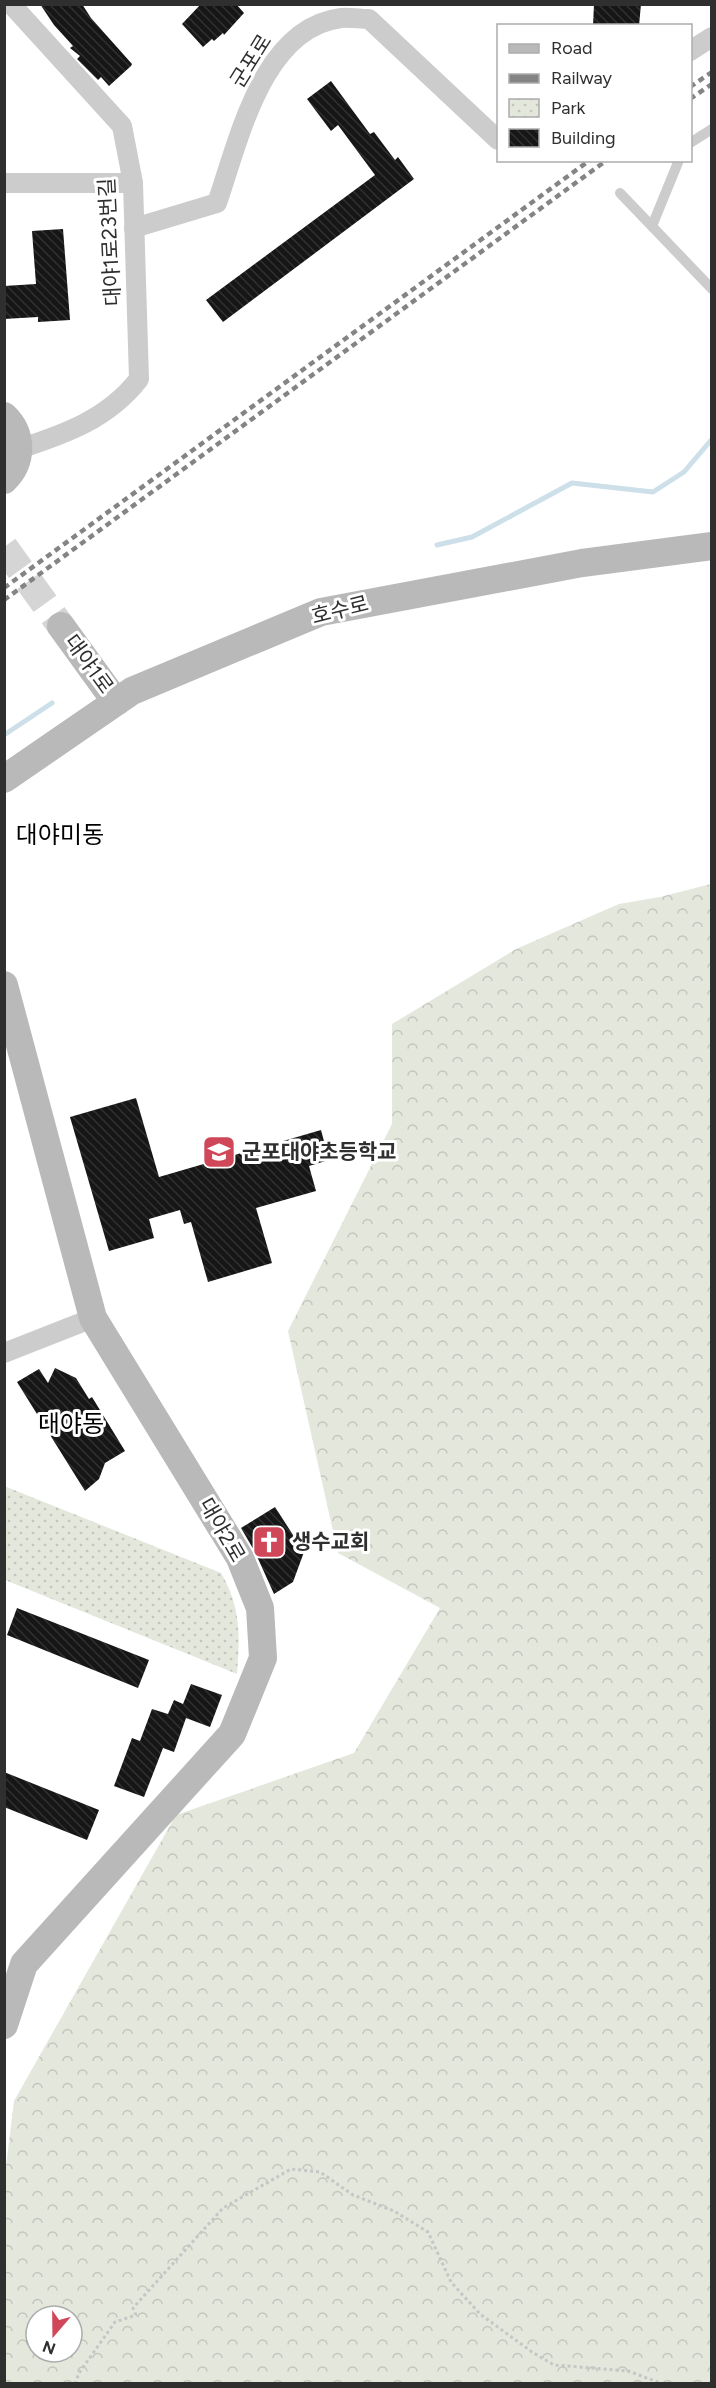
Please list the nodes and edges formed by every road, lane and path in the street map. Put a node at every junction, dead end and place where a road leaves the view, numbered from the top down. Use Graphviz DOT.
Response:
graph roads {
  1 [pos="11,4"];
  2 [pos="711,37"];
  3 [pos="692,50"];
  4 [pos="711,129"];
  5 [pos="497,139"];
  6 [pos="692,143"];
  7 [pos="678,162"];
  8 [pos="4,183"];
  9 [pos="133,183"];
  10 [pos="620,194"];
  11 [pos="652,226"];
  12 [pos="134,228"];
  13 [pos="711,289"];
  14 [pos="4,416"];
  15 [pos="19,449"];
  16 [pos="4,480"];
  17 [pos="711,546"];
  18 [pos="61,626"];
  19 [pos="116,702"];
  20 [pos="4,779"];
  21 [pos="4,985"];
  22 [pos="93,1318"];
  23 [pos="4,1353"];
  24 [pos="4,2025"];
  25 [pos="75,2384"];
  26 [pos="663,2384"];
  1 -- 9 [label="street, 대야1로23번길"];
  2 -- 3 [label="street"];
  4 -- 6 [label="lane"];
  5 -- 12 [label="street, 군포로"];
  7 -- 11 [label="lane"];
  8 -- 9 [label="street"];
  9 -- 12 [label="street, 대야1로23번길"];
  10 -- 11 [label="lane"];
  11 -- 13 [label="lane"];
  12 -- 15 [label="street, 대야1로23번길"];
  14 -- 15 [label="street"];
  15 -- 16 [label="street"];
  17 -- 19 [label="street, 호수로"];
  18 -- 19 [label="street, 대야1로"];
  19 -- 20 [label="street, 호수로"];
  21 -- 22 [label="street, 대야2로"];
  22 -- 23 [label="street"];
  22 -- 24 [label="street, 대야2로"];
  25 -- 26 [label="path"];
}
